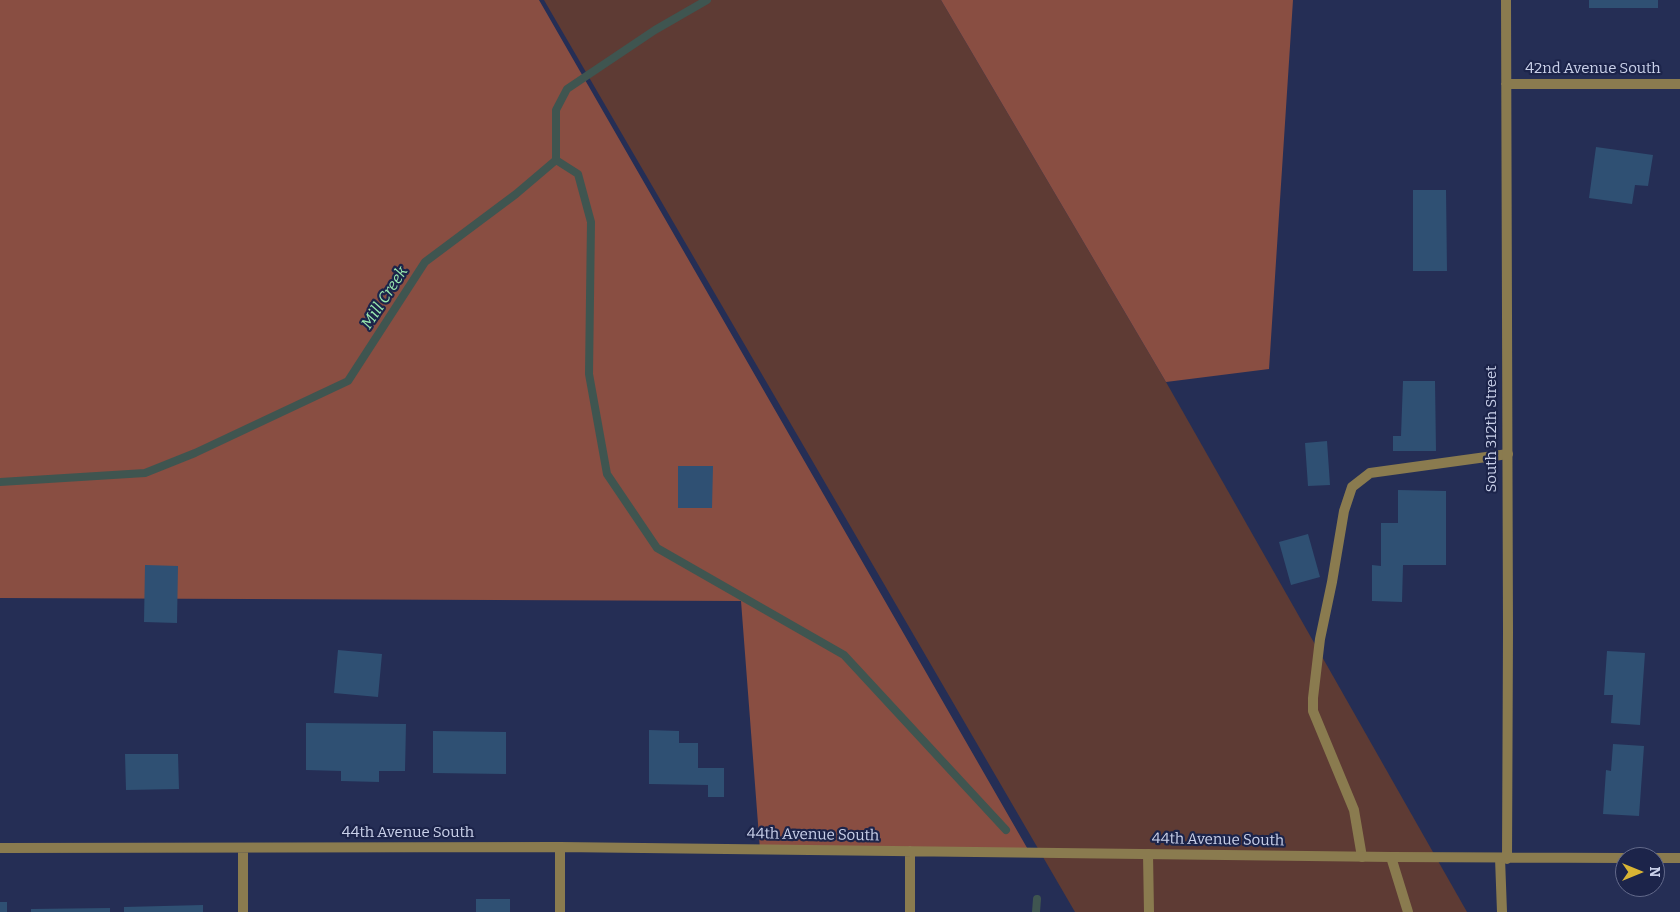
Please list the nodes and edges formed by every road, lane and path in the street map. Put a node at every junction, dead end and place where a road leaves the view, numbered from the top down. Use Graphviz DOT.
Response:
graph roads {
  1 [pos="1506,0"];
  2 [pos="1506,84"];
  3 [pos="1680,84"];
  4 [pos="1508,454"];
  5 [pos="560,847"];
  6 [pos="0,848"];
  7 [pos="243,848"];
  8 [pos="910,852"];
  9 [pos="1148,854"];
  10 [pos="1362,857"];
  11 [pos="1391,857"];
  12 [pos="1503,858"];
  13 [pos="1615,858"];
  14 [pos="1665,858"];
  15 [pos="1680,858"];
  16 [pos="243,912"];
  17 [pos="560,912"];
  18 [pos="910,912"];
  19 [pos="1149,912"];
  20 [pos="1408,912"];
  21 [pos="1502,912"];
  1 -- 2 [label="street, South 312th Street"];
  2 -- 3 [label="street, 42nd Avenue South"];
  2 -- 4 [label="street, South 312th Street"];
  4 -- 10 [label="street"];
  4 -- 12 [label="street, South 312th Street"];
  5 -- 7 [label="street, 44th Avenue South"];
  5 -- 8 [label="street, 44th Avenue South"];
  5 -- 17 [label="street"];
  6 -- 7 [label="street, 44th Avenue South"];
  7 -- 16 [label="street"];
  8 -- 9 [label="street, 44th Avenue South"];
  8 -- 18 [label="street"];
  9 -- 10 [label="street, 44th Avenue South"];
  9 -- 19 [label="street"];
  10 -- 11 [label="street, 44th Avenue South"];
  11 -- 12 [label="street, 44th Avenue South"];
  11 -- 20 [label="street"];
  12 -- 13 [label="street, 44th Avenue South"];
  12 -- 21 [label="street, South 312th Street"];
  14 -- 15 [label="street"];
}
